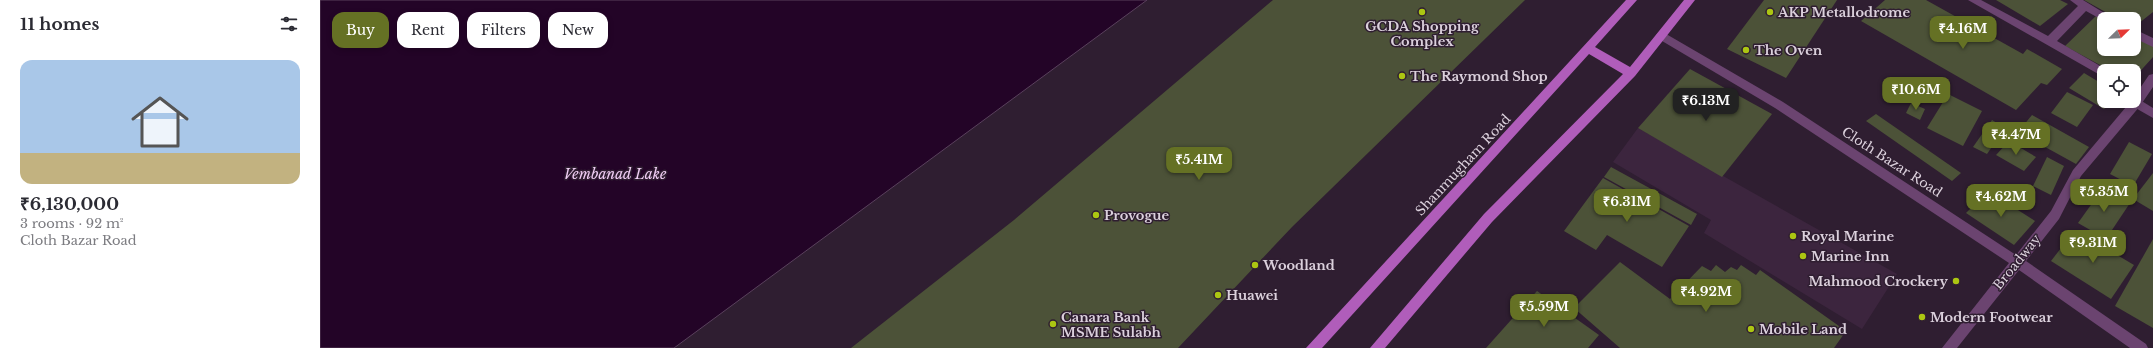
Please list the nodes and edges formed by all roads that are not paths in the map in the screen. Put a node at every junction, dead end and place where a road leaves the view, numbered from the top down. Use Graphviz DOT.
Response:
graph roads {
  1 [pos="1632,0"];
  2 [pos="1690,0"];
  3 [pos="1972,0"];
  4 [pos="2075,0"];
  5 [pos="2085,6"];
  6 [pos="2097,12"];
  7 [pos="1661,35"];
  8 [pos="2141,36"];
  9 [pos="2049,42"];
  10 [pos="2153,43"];
  11 [pos="1588,49"];
  12 [pos="2097,68"];
  13 [pos="1631,73"];
  14 [pos="2153,78"];
  15 [pos="2141,91"];
  16 [pos="2141,100"];
  17 [pos="2127,108"];
  18 [pos="2153,114"];
  19 [pos="2017,262"];
  20 [pos="1313,348"];
  21 [pos="1378,348"];
  22 [pos="1949,348"];
  23 [pos="2141,348"];
  1 -- 11 [label="main road, Shanmugham Road"];
  2 -- 7 [label="main road"];
  3 -- 9 [label="street"];
  4 -- 5 [label="street"];
  5 -- 6 [label="street"];
  5 -- 9 [label="street"];
  7 -- 13 [label="main road"];
  7 -- 19 [label="street, Cloth Bazar Road"];
  8 -- 10 [label="street"];
  9 -- 12 [label="street"];
  11 -- 13 [label="main road"];
  11 -- 20 [label="main road, Shanmugham Road"];
  13 -- 21 [label="main road"];
  14 -- 15 [label="street, Broadway"];
  16 -- 18 [label="street"];
  17 -- 19 [label="street, Broadway"];
  19 -- 22 [label="street, Broadway"];
  19 -- 23 [label="street, Cloth Bazar Road"];
}
